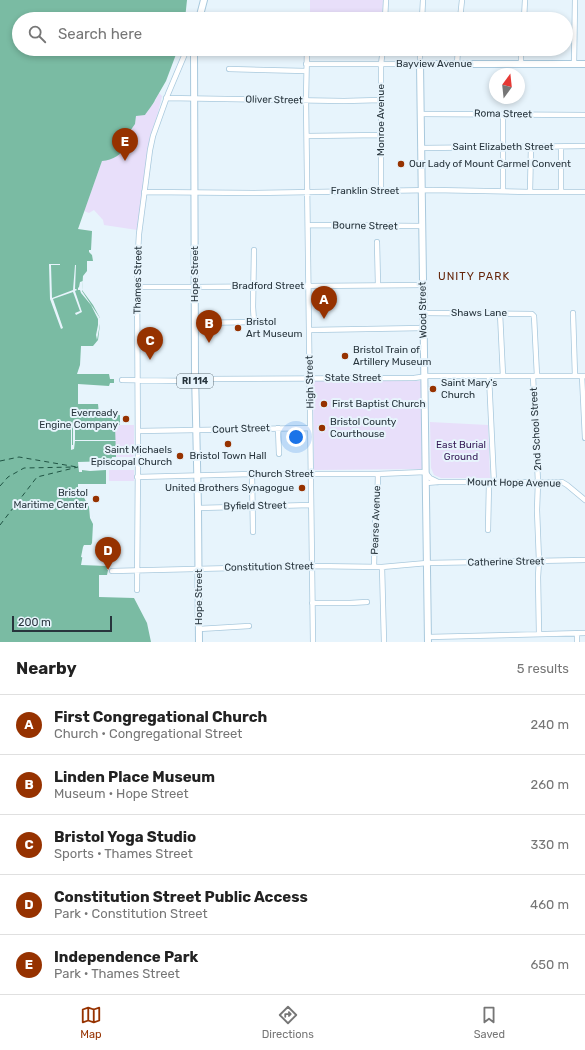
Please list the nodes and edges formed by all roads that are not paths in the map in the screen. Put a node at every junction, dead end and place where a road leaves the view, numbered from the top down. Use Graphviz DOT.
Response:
graph roads {
  1 [pos="204,0"];
  2 [pos="386,0"];
  3 [pos="423,0"];
  4 [pos="462,0"];
  5 [pos="525,0"];
  6 [pos="575,0"];
  7 [pos="201,12"];
  8 [pos="385,12"];
  9 [pos="422,12"];
  10 [pos="461,12"];
  11 [pos="524,12"];
  12 [pos="185,56"];
  13 [pos="194,56"];
  14 [pos="307,56"];
  15 [pos="383,56"];
  16 [pos="420,56"];
  17 [pos="458,56"];
  18 [pos="521,56"];
  19 [pos="306,64"];
  20 [pos="382,64"];
  21 [pos="420,64"];
  22 [pos="457,64"];
  23 [pos="521,64"];
  24 [pos="574,64"];
  25 [pos="585,64"];
  26 [pos="229,69"];
  27 [pos="306,70"];
  28 [pos="166,98"];
  29 [pos="195,99"];
  30 [pos="306,100"];
  31 [pos="381,100"];
  32 [pos="421,114"];
  33 [pos="503,114"];
  34 [pos="585,115"];
  35 [pos="381,135"];
  36 [pos="307,136"];
  37 [pos="503,146"];
  38 [pos="531,146"];
  39 [pos="585,146"];
  40 [pos="561,147"];
  41 [pos="422,148"];
  42 [pos="381,191"];
  43 [pos="422,191"];
  44 [pos="503,191"];
  45 [pos="144,192"];
  46 [pos="195,192"];
  47 [pos="308,192"];
  48 [pos="530,192"];
  49 [pos="561,192"];
  50 [pos="585,192"];
  51 [pos="308,225"];
  52 [pos="422,226"];
  53 [pos="377,242"];
  54 [pos="254,250"];
  55 [pos="378,285"];
  56 [pos="423,285"];
  57 [pos="253,286"];
  58 [pos="309,286"];
  59 [pos="137,287"];
  60 [pos="195,287"];
  61 [pos="423,313"];
  62 [pos="500,313"];
  63 [pos="573,313"];
  64 [pos="534,314"];
  65 [pos="195,323"];
  66 [pos="424,328"];
  67 [pos="309,330"];
  68 [pos="489,376"];
  69 [pos="503,376"];
  70 [pos="535,376"];
  71 [pos="575,376"];
  72 [pos="584,376"];
  73 [pos="424,377"];
  74 [pos="310,378"];
  75 [pos="122,380"];
  76 [pos="137,381"];
  77 [pos="196,381"];
  78 [pos="278,428"];
  79 [pos="310,428"];
  80 [pos="138,431"];
  81 [pos="196,431"];
  82 [pos="585,438"];
  83 [pos="278,454"];
  84 [pos="425,472"];
  85 [pos="252,474"];
  86 [pos="311,474"];
  87 [pos="378,474"];
  88 [pos="197,475"];
  89 [pos="137,477"];
  90 [pos="438,482"];
  91 [pos="538,482"];
  92 [pos="426,483"];
  93 [pos="491,483"];
  94 [pos="585,500"];
  95 [pos="311,505"];
  96 [pos="253,506"];
  97 [pos="198,508"];
  98 [pos="488,530"];
  99 [pos="253,532"];
  100 [pos="585,560"];
  101 [pos="539,561"];
  102 [pos="427,563"];
  103 [pos="312,566"];
  104 [pos="374,567"];
  105 [pos="382,567"];
  106 [pos="199,569"];
  107 [pos="137,570"];
  108 [pos="112,571"];
  109 [pos="137,590"];
  110 [pos="366,602"];
  111 [pos="312,603"];
  112 [pos="249,626"];
  113 [pos="199,629"];
  114 [pos="577,633"];
  115 [pos="585,633"];
  116 [pos="538,634"];
  117 [pos="428,639"];
  118 [pos="199,642"];
  119 [pos="313,642"];
  120 [pos="384,642"];
  121 [pos="577,642"];
  1 -- 7 [label="main road"];
  2 -- 8 [label="street"];
  3 -- 9 [label="street"];
  4 -- 10 [label="street"];
  5 -- 11 [label="street"];
  6 -- 24 [label="street"];
  12 -- 28 [label="street, Thames Street"];
  13 -- 29 [label="main road, Hope Street / RI 114"];
  14 -- 19 [label="street, High Street"];
  15 -- 20 [label="street, Monroe Avenue"];
  16 -- 21 [label="street, Wood Street"];
  17 -- 22 [label="street"];
  18 -- 23 [label="street"];
  19 -- 20 [label="street, Bayview Avenue"];
  19 -- 27 [label="street, High Street"];
  20 -- 21 [label="street, Bayview Avenue"];
  20 -- 31 [label="street, Monroe Avenue"];
  21 -- 22 [label="main road, Bayview Avenue"];
  21 -- 32 [label="main road, Wood Street"];
  22 -- 23 [label="main road, Bayview Avenue"];
  23 -- 24 [label="main road, Bayview Avenue"];
  24 -- 25 [label="main road, Bayview Avenue"];
  26 -- 27 [label="street"];
  27 -- 30 [label="street, High Street"];
  28 -- 29 [label="street, Oliver Street"];
  28 -- 45 [label="street, Thames Street"];
  29 -- 30 [label="street, Oliver Street"];
  29 -- 46 [label="main road, Hope Street / RI 114"];
  30 -- 31 [label="street, Oliver Street"];
  30 -- 36 [label="street, High Street"];
  31 -- 35 [label="street, Monroe Avenue"];
  32 -- 33 [label="street, Roma Street"];
  32 -- 41 [label="main road, Wood Street"];
  33 -- 34 [label="street, Roma Street"];
  33 -- 37 [label="street"];
  35 -- 36 [label="street"];
  35 -- 42 [label="street, Monroe Avenue"];
  36 -- 47 [label="street, High Street"];
  37 -- 38 [label="street, Saint Elizabeth Street"];
  37 -- 41 [label="street, Saint Elizabeth Street"];
  37 -- 44 [label="street"];
  38 -- 40 [label="street, Saint Elizabeth Street"];
  38 -- 48 [label="street"];
  39 -- 40 [label="street, Saint Elizabeth Street"];
  40 -- 49 [label="street"];
  41 -- 43 [label="main road, Wood Street"];
  42 -- 43 [label="street, Franklin Street"];
  42 -- 47 [label="street, Franklin Street"];
  43 -- 44 [label="street, Franklin Street"];
  43 -- 52 [label="main road, Wood Street"];
  44 -- 48 [label="street, Franklin Street"];
  45 -- 46 [label="street, Franklin Street"];
  45 -- 59 [label="street, Thames Street"];
  46 -- 47 [label="street, Franklin Street"];
  46 -- 60 [label="main road, Hope Street / RI 114"];
  47 -- 51 [label="street, High Street"];
  48 -- 49 [label="street, Franklin Street"];
  49 -- 50 [label="street, Franklin Street"];
  51 -- 52 [label="street, Bourne Street"];
  51 -- 58 [label="street, High Street"];
  52 -- 56 [label="main road, Wood Street"];
  53 -- 55 [label="street"];
  54 -- 57 [label="street"];
  55 -- 56 [label="street, Bradford Street"];
  55 -- 58 [label="street, Bradford Street"];
  56 -- 61 [label="main road, Wood Street"];
  57 -- 58 [label="street, Bradford Street"];
  57 -- 60 [label="street, Bradford Street"];
  57 -- 65 [label="street"];
  58 -- 67 [label="street, High Street"];
  59 -- 60 [label="street, Bradford Street"];
  59 -- 76 [label="street, Thames Street"];
  60 -- 65 [label="main road, Hope Street / RI 114"];
  61 -- 62 [label="street, Shaws Lane"];
  61 -- 66 [label="main road, Wood Street"];
  62 -- 64 [label="street, Shaws Lane"];
  62 -- 69 [label="street"];
  63 -- 71 [label="street"];
  64 -- 70 [label="street, 2nd School Street"];
  65 -- 77 [label="main road, Hope Street / RI 114"];
  66 -- 67 [label="street"];
  66 -- 73 [label="main road, Wood Street"];
  67 -- 74 [label="street, High Street"];
  68 -- 69 [label="street, State Street"];
  68 -- 73 [label="street, State Street"];
  68 -- 93 [label="street"];
  69 -- 70 [label="street, State Street"];
  70 -- 71 [label="street, State Street"];
  70 -- 91 [label="street, 2nd School Street"];
  71 -- 72 [label="street, State Street"];
  72 -- 82 [label="street"];
  73 -- 74 [label="street, State Street"];
  73 -- 84 [label="main road, Wood Street"];
  74 -- 77 [label="street, State Street"];
  74 -- 79 [label="street, High Street"];
  75 -- 76 [label="street, State Street"];
  76 -- 77 [label="street, State Street"];
  76 -- 80 [label="street, Thames Street"];
  77 -- 81 [label="main road, Hope Street / RI 114"];
  78 -- 79 [label="street, Court Street"];
  78 -- 81 [label="street, Court Street"];
  78 -- 83 [label="street"];
  79 -- 86 [label="street, High Street"];
  80 -- 81 [label="street, Court Street"];
  80 -- 89 [label="street, Thames Street"];
  81 -- 88 [label="main road, Hope Street / RI 114"];
  84 -- 87 [label="street, Church Street"];
  84 -- 90 [label="street"];
  84 -- 92 [label="main road, Wood Street"];
  85 -- 86 [label="street, Church Street"];
  85 -- 88 [label="street, Church Street"];
  85 -- 96 [label="street"];
  86 -- 87 [label="street, Church Street"];
  86 -- 95 [label="street, High Street"];
  87 -- 104 [label="street, Pearse Avenue"];
  88 -- 89 [label="street, Church Street"];
  88 -- 97 [label="main road, Hope Street / RI 114"];
  89 -- 107 [label="street, Thames Street"];
  90 -- 92 [label="street, Mount Hope Avenue"];
  90 -- 93 [label="street, Mount Hope Avenue"];
  91 -- 93 [label="street, Mount Hope Avenue"];
  91 -- 94 [label="street, Mount Hope Avenue"];
  91 -- 101 [label="street, 2nd School Street"];
  92 -- 102 [label="main road, Wood Street"];
  93 -- 98 [label="street"];
  95 -- 96 [label="street, Byfield Street"];
  95 -- 103 [label="street, High Street"];
  96 -- 97 [label="street, Byfield Street"];
  96 -- 99 [label="street"];
  97 -- 106 [label="main road, Hope Street / RI 114"];
  100 -- 101 [label="street, Catherine Street"];
  101 -- 102 [label="street, Catherine Street"];
  101 -- 116 [label="street, 2nd School Street"];
  102 -- 105 [label="street, Constitution Street"];
  102 -- 117 [label="main road, Wood Street"];
  103 -- 104 [label="street, Constitution Street"];
  103 -- 106 [label="street, Constitution Street"];
  103 -- 111 [label="street, High Street"];
  104 -- 105 [label="street, Constitution Street"];
  105 -- 120 [label="street"];
  106 -- 107 [label="street, Constitution Street"];
  106 -- 113 [label="main road, Hope Street / RI 114"];
  107 -- 108 [label="street, Constitution Street"];
  107 -- 109 [label="street, Thames Street"];
  110 -- 111 [label="street"];
  111 -- 119 [label="street, High Street"];
  112 -- 113 [label="street"];
  113 -- 118 [label="main road, Hope Street / RI 114"];
  114 -- 115 [label="street"];
  114 -- 116 [label="street"];
  114 -- 121 [label="street"];
  116 -- 117 [label="street"];
}
